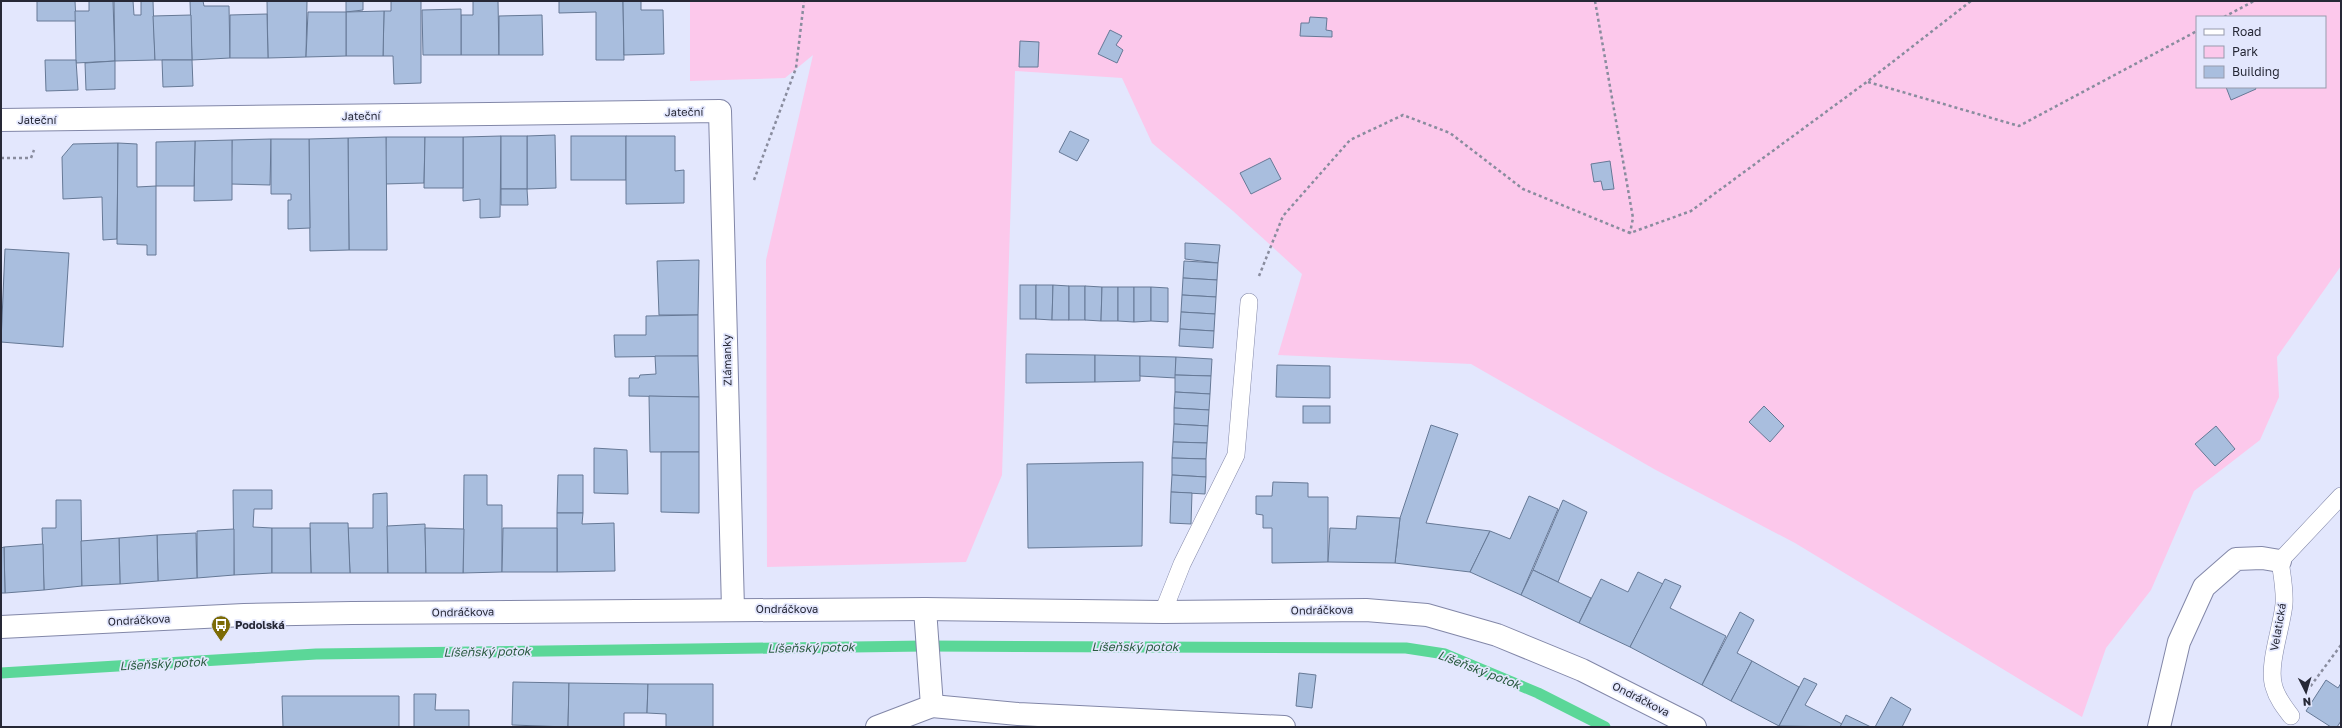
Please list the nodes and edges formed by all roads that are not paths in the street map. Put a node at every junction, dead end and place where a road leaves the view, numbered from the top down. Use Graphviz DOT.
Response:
graph roads {
  1 [pos="720,111"];
  2 [pos="1,120"];
  3 [pos="1249,302"];
  4 [pos="2341,496"];
  5 [pos="2280,561"];
  6 [pos="925,608"];
  7 [pos="733,610"];
  8 [pos="1163,612"];
  9 [pos="1,627"];
  10 [pos="932,706"];
  11 [pos="2291,716"];
  12 [pos="877,727"];
  13 [pos="1284,727"];
  14 [pos="1695,727"];
  15 [pos="2159,727"];
  1 -- 2 [label="street, Jateční"];
  1 -- 7 [label="street, Zlámanky"];
  3 -- 8 [label="lane"];
  4 -- 5 [label="lane"];
  5 -- 11 [label="lane, Velatická"];
  5 -- 15 [label="street"];
  6 -- 7 [label="street, Ondráčkova"];
  6 -- 8 [label="street, Ondráčkova"];
  6 -- 10 [label="street"];
  7 -- 9 [label="street, Ondráčkova"];
  8 -- 14 [label="street, Ondráčkova"];
  10 -- 12 [label="street"];
  10 -- 13 [label="street"];
}
